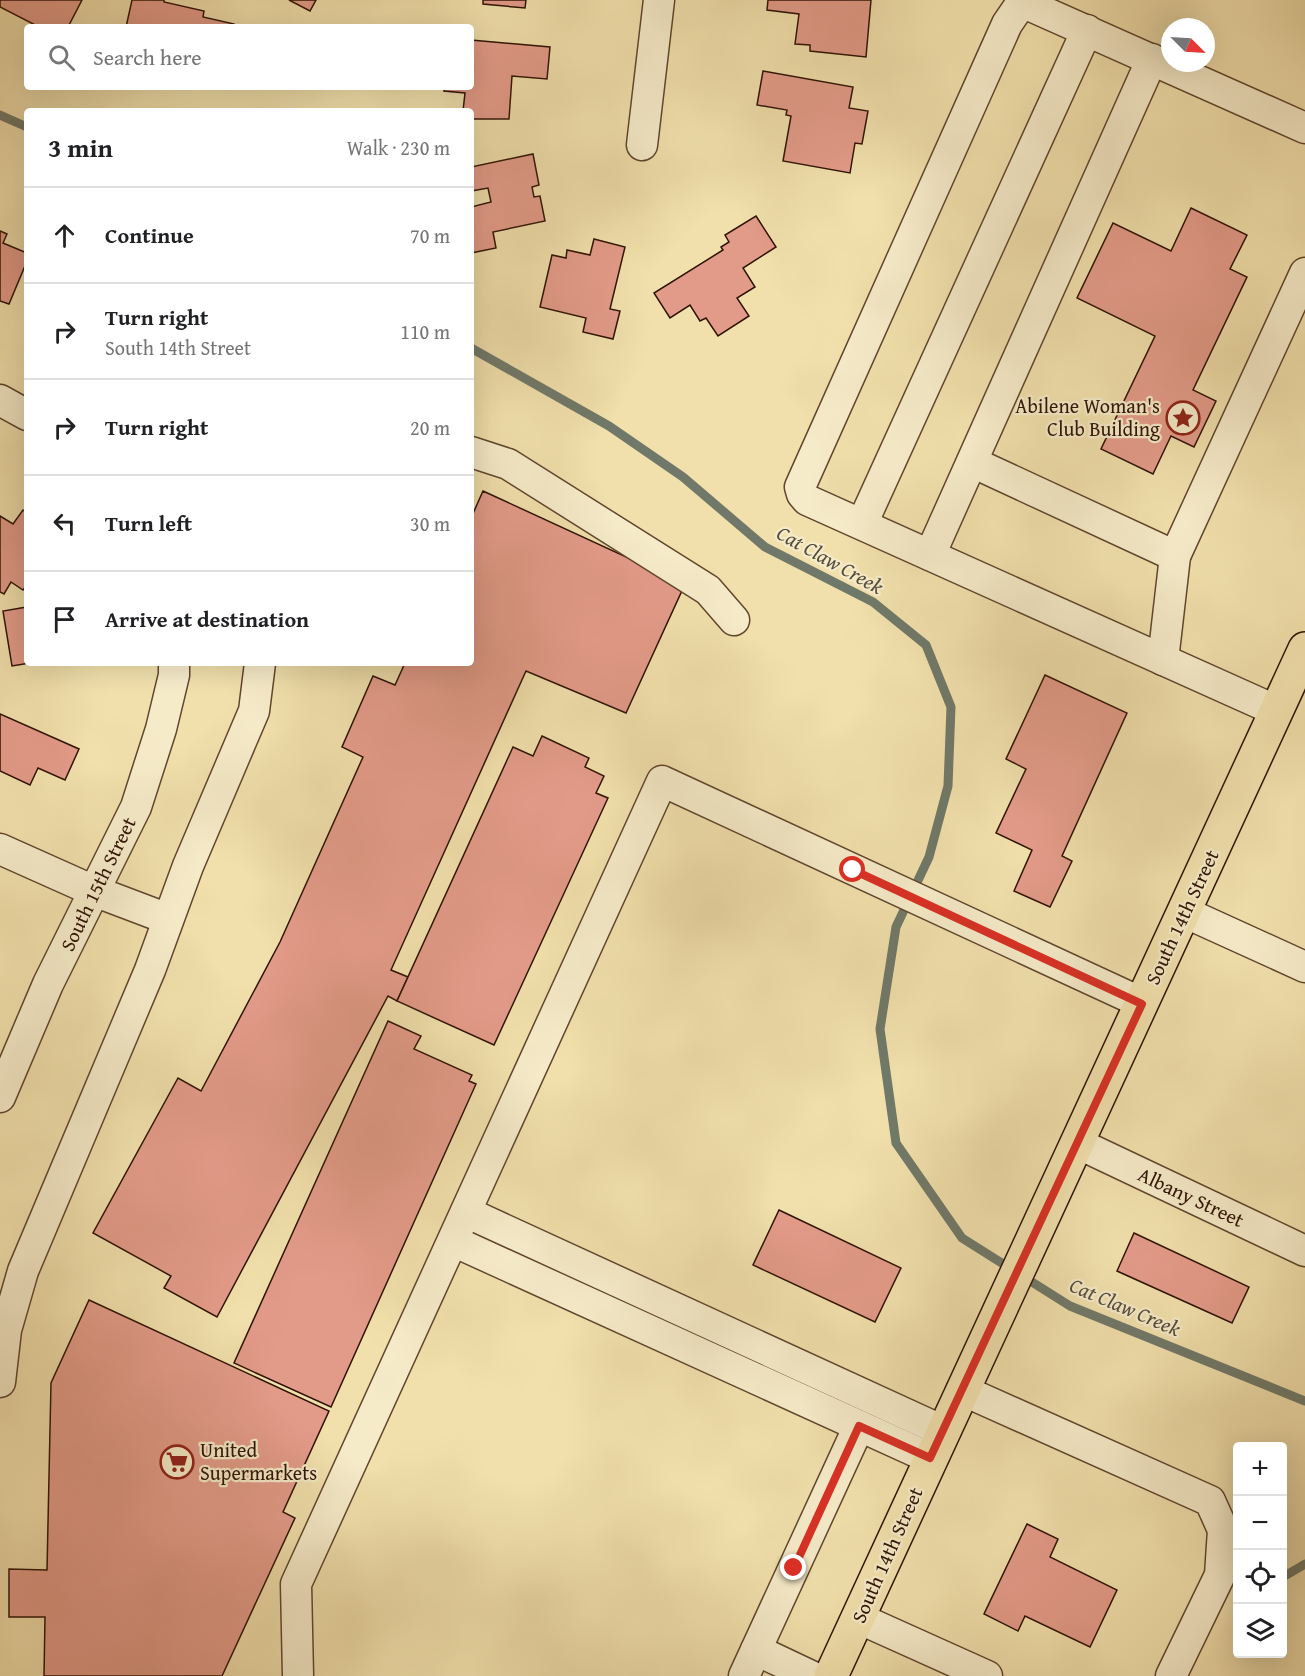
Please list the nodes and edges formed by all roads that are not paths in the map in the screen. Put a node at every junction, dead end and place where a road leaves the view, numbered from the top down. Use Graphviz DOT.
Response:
graph roads {
  1 [pos="658,0"];
  2 [pos="1087,30"];
  3 [pos="1152,59"];
  4 [pos="1305,128"];
  5 [pos="642,145"];
  6 [pos="1305,273"];
  7 [pos="0,400"];
  8 [pos="24,413"];
  9 [pos="474,453"];
  10 [pos="972,462"];
  11 [pos="862,524"];
  12 [pos="930,555"];
  13 [pos="1175,556"];
  14 [pos="734,620"];
  15 [pos="1305,649"];
  16 [pos="1163,660"];
  17 [pos="174,666"];
  18 [pos="260,666"];
  19 [pos="1289,701"];
  20 [pos="0,849"];
  21 [pos="94,891"];
  22 [pos="1184,912"];
  23 [pos="168,919"];
  24 [pos="1305,967"];
  25 [pos="1142,1004"];
  26 [pos="0,1097"];
  27 [pos="1077,1143"];
  28 [pos="466,1212"];
  29 [pos="453,1241"];
  30 [pos="1305,1251"];
  31 [pos="9,1288"];
  32 [pos="0,1382"];
  33 [pos="962,1390"];
  34 [pos="859,1426"];
  35 [pos="936,1445"];
  36 [pos="858,1618"];
  37 [pos="750,1663"];
  38 [pos="298,1676"];
  39 [pos="811,1676"];
  40 [pos="831,1676"];
  41 [pos="987,1676"];
  42 [pos="1171,1676"];
  1 -- 5 [label="street"];
  2 -- 3 [label="street"];
  2 -- 11 [label="street"];
  2 -- 11 [label="street"];
  3 -- 4 [label="street"];
  3 -- 10 [label="street"];
  6 -- 13 [label="street"];
  7 -- 8 [label="street"];
  9 -- 14 [label="street"];
  10 -- 12 [label="street"];
  10 -- 13 [label="street"];
  11 -- 12 [label="street"];
  12 -- 16 [label="street"];
  13 -- 16 [label="street"];
  15 -- 19 [label="main road, South 14th Street"];
  16 -- 19 [label="street"];
  17 -- 21 [label="street, South 15th Street"];
  18 -- 23 [label="street"];
  19 -- 22 [label="main road, South 14th Street"];
  20 -- 21 [label="street"];
  21 -- 23 [label="street"];
  21 -- 26 [label="street, South 15th Street"];
  22 -- 24 [label="street"];
  22 -- 25 [label="main road, South 14th Street"];
  23 -- 31 [label="street"];
  25 -- 27 [label="main road, South 14th Street"];
  25 -- 28 [label="street"];
  27 -- 30 [label="street, Albany Street"];
  27 -- 33 [label="main road, South 14th Street"];
  28 -- 29 [label="street"];
  28 -- 35 [label="street"];
  29 -- 34 [label="street"];
  29 -- 38 [label="street"];
  31 -- 32 [label="street"];
  33 -- 35 [label="main road, South 14th Street"];
  33 -- 42 [label="street"];
  34 -- 35 [label="street"];
  34 -- 37 [label="street"];
  35 -- 36 [label="main road, South 14th Street"];
  36 -- 40 [label="main road, South 14th Street"];
  36 -- 41 [label="street"];
  37 -- 39 [label="street"];
}
